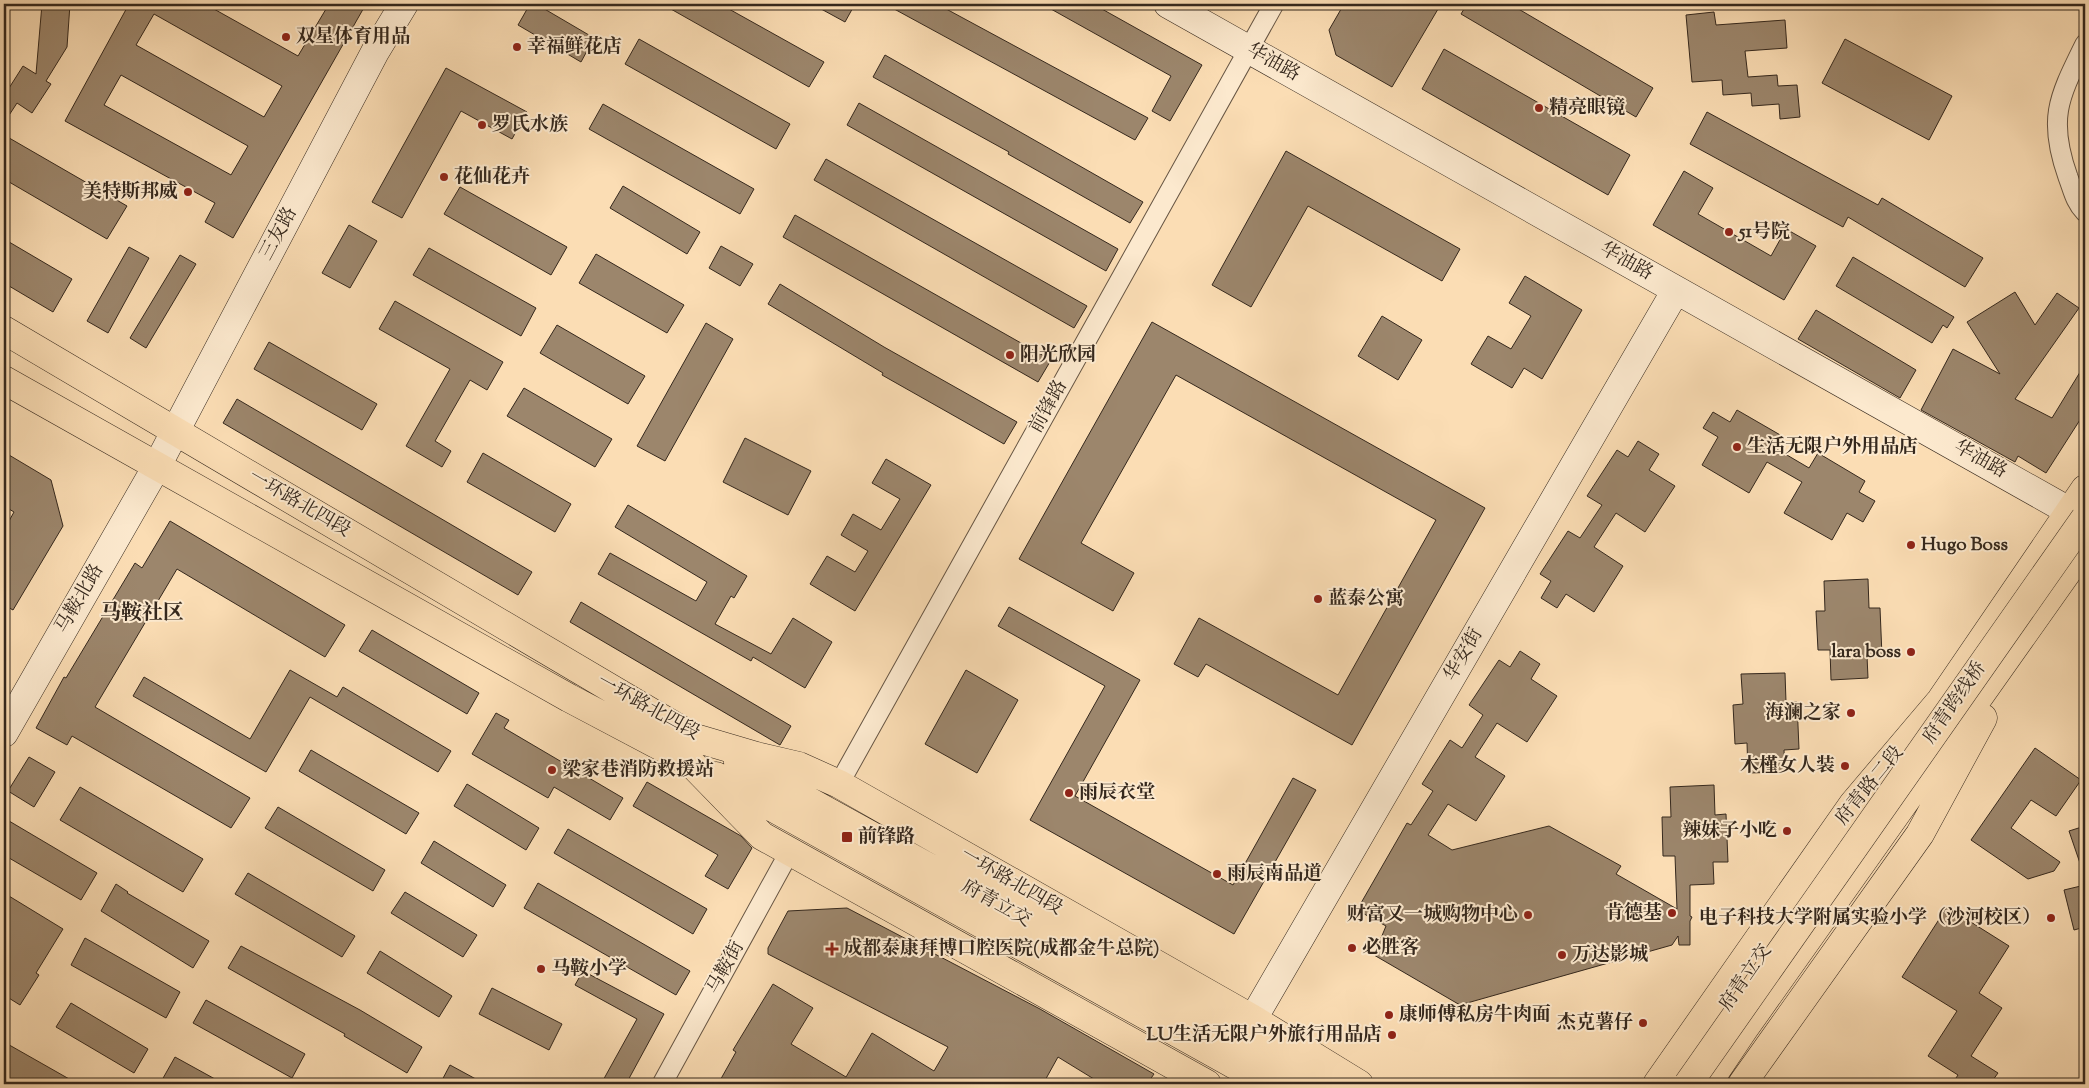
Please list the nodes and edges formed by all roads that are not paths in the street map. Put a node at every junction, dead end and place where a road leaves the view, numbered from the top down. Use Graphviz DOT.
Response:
graph roads {
  1 [pos="404,4"];
  2 [pos="1168,4"];
  3 [pos="1274,4"];
  4 [pos="2085,44"];
  5 [pos="1249,49"];
  6 [pos="2085,212"];
  7 [pos="1676,290"];
  8 [pos="4,330"];
  9 [pos="4,380"];
  10 [pos="175,431"];
  11 [pos="157,466"];
  12 [pos="2082,509"];
  13 [pos="2085,547"];
  14 [pos="2085,574"];
  15 [pos="1941,700"];
  16 [pos="1979,724"];
  17 [pos="4,733"];
  18 [pos="693,750"];
  19 [pos="839,784"];
  20 [pos="790,852"];
  21 [pos="1253,1019"];
  22 [pos="1311,1078"];
  23 [pos="1200,1083"];
  24 [pos="662,1084"];
  25 [pos="1268,1084"];
  26 [pos="1359,1084"];
  27 [pos="1657,1084"];
  28 [pos="1671,1084"];
  29 [pos="1688,1084"];
  30 [pos="1707,1084"];
  31 [pos="1722,1084"];
  32 [pos="1742,1084"];
  1 -- 10 [label="street, 三友路"];
  2 -- 5 [label="street, 华油路"];
  3 -- 5 [label="street, 前锋路"];
  4 -- 6 [label="street"];
  5 -- 7 [label="street, 华油路"];
  5 -- 19 [label="street, 前锋路"];
  7 -- 12 [label="street, 华油路"];
  7 -- 21 [label="street, 华安街"];
  8 -- 10 [label="main road, 一环路北四段"];
  9 -- 11 [label="main road, 一环路北四段"];
  10 -- 11 [label="street, 三友路"];
  10 -- 18 [label="main road, 一环路北四段"];
  11 -- 17 [label="street, 马鞍北路"];
  11 -- 18 [label="main road, 一环路北四段"];
  12 -- 15 [label="main road, 府青路二段"];
  12 -- 29 [label="main road, 府青跨线桥, bridge"];
  13 -- 30 [label="main road, 府青跨线桥"];
  14 -- 16 [label="main road"];
  15 -- 27 [label="main road, 府青路二段"];
  15 -- 28 [label="main road, 府青立交"];
  16 -- 31 [label="main road"];
  16 -- 32 [label="main road"];
  18 -- 19 [label="main road, 一环路北四段"];
  18 -- 20 [label="main road, 一环路北四段"];
  18 -- 22 [label="main road, 府青立交"];
  18 -- 25 [label="main road, 府青立交"];
  19 -- 21 [label="main road, 一环路北四段"];
  20 -- 23 [label="main road, 一环路北四段"];
  20 -- 24 [label="street, 马鞍街"];
  21 -- 26 [label="main road, 一环路北四段"];
}
